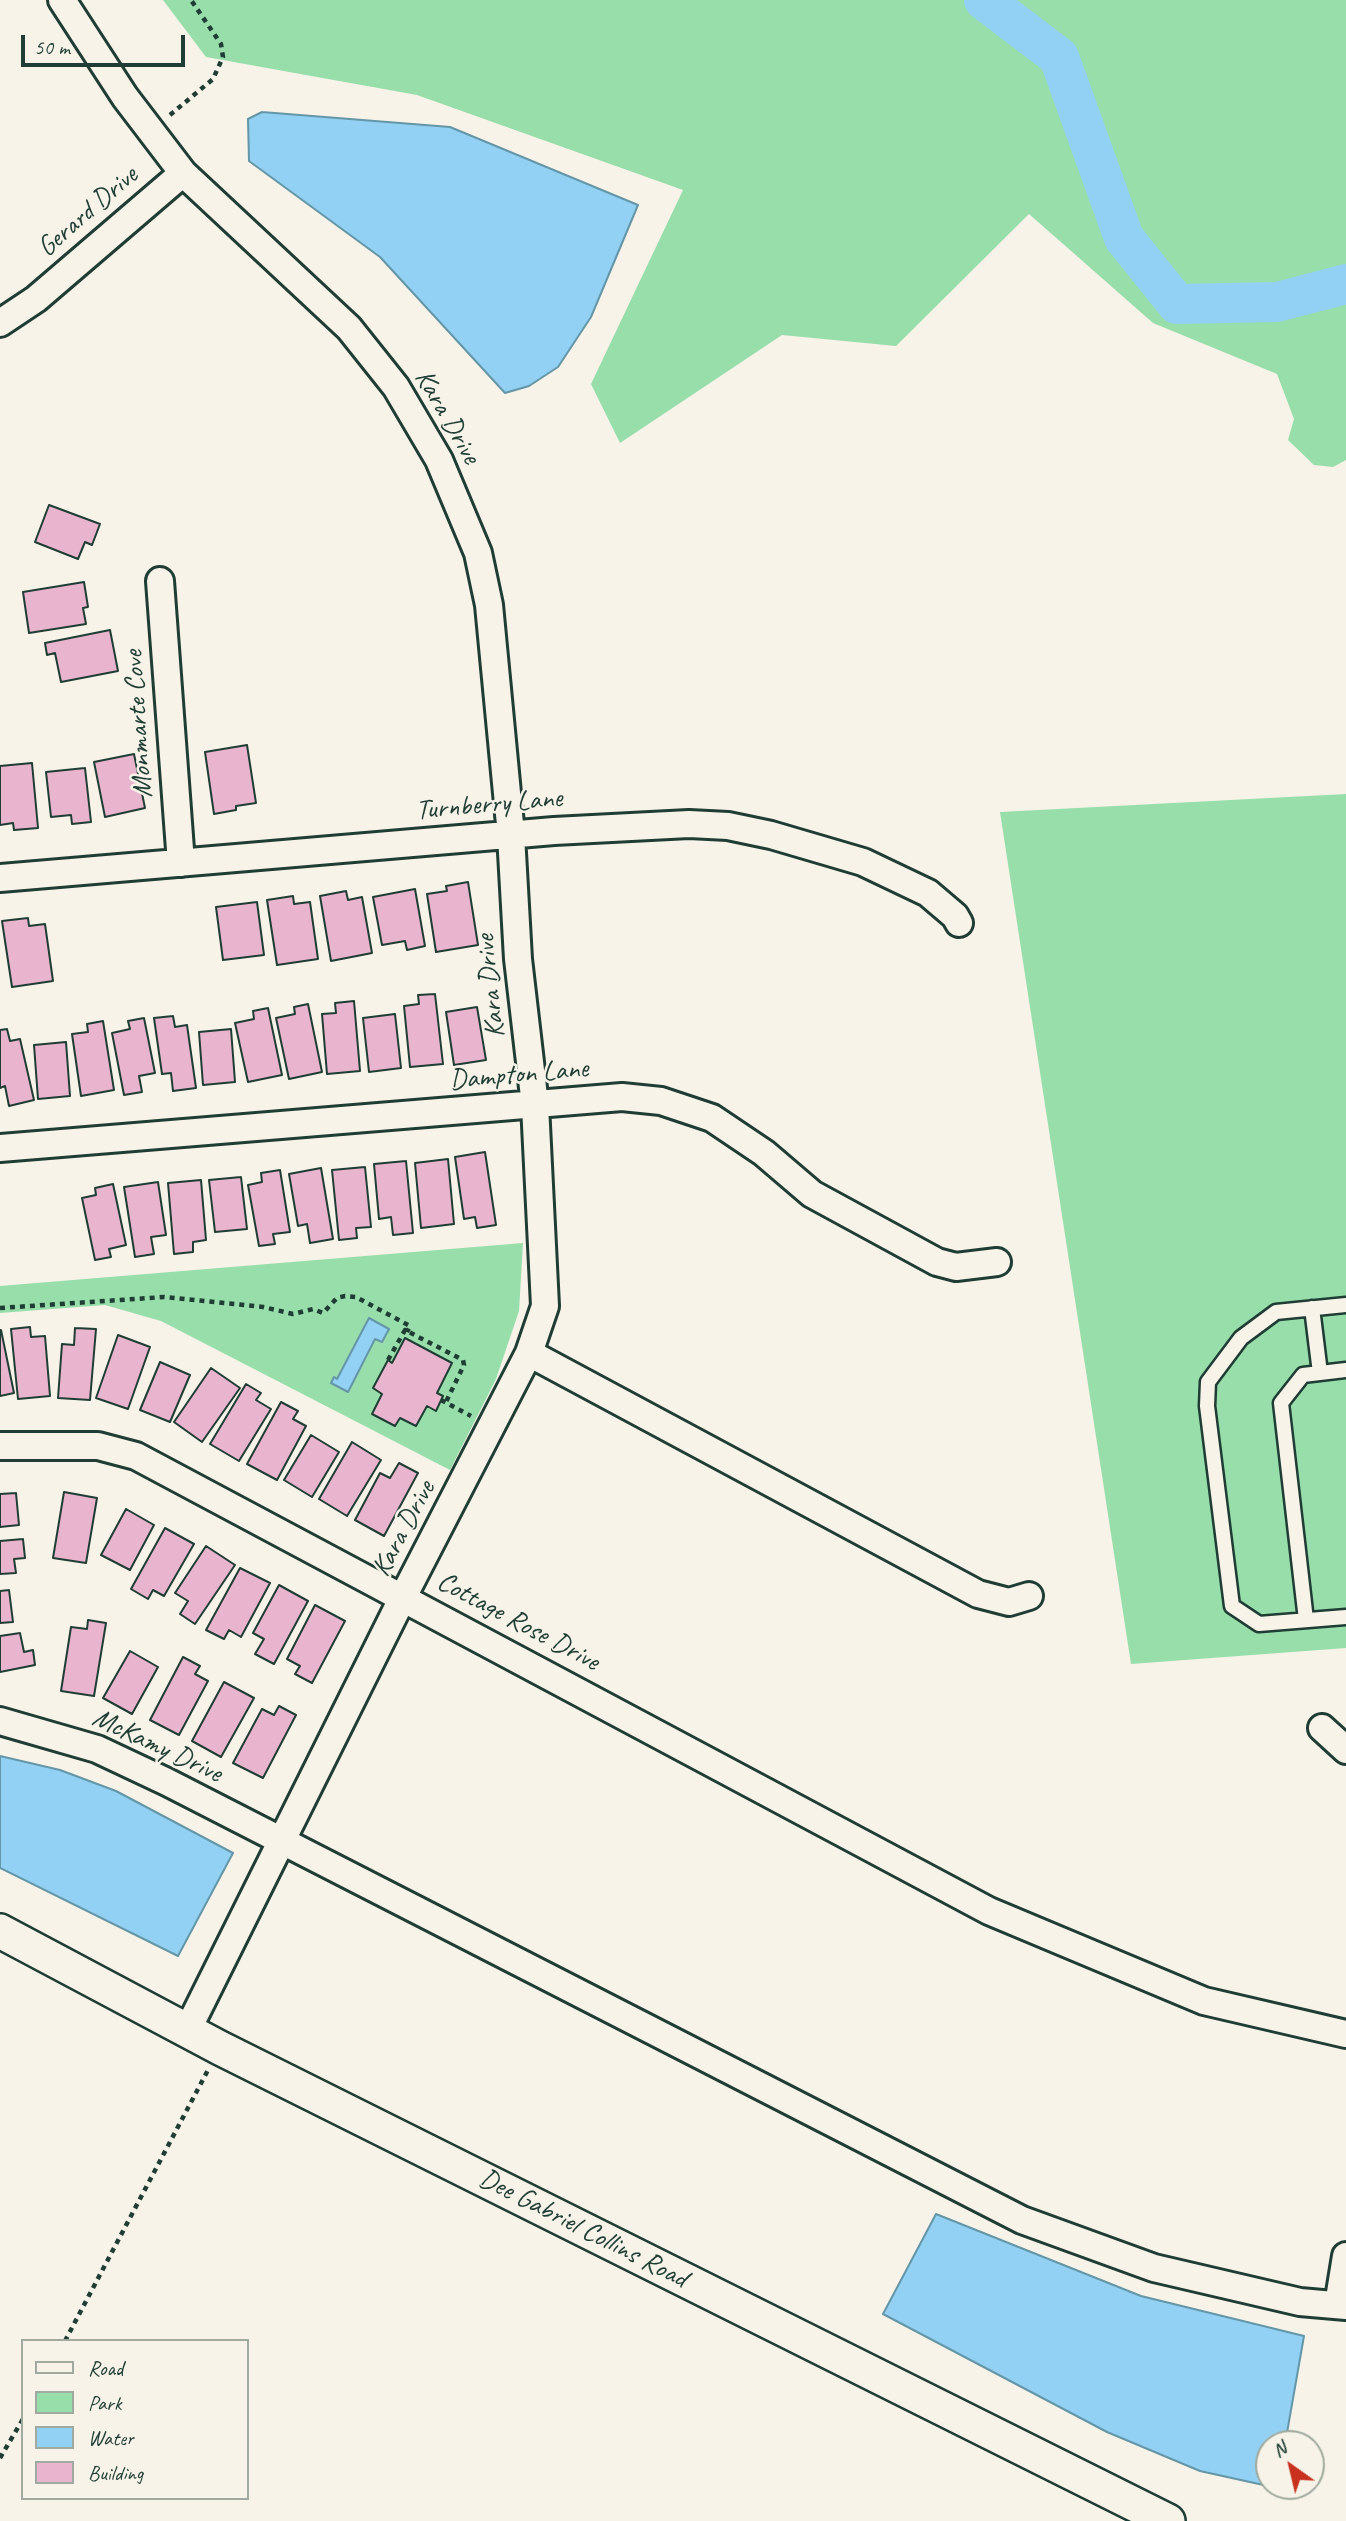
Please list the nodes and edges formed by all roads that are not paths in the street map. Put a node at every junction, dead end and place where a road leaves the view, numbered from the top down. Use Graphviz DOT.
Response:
graph roads {
  1 [pos="62,0"];
  2 [pos="183,173"];
  3 [pos="0,323"];
  4 [pos="160,581"];
  5 [pos="511,835"];
  6 [pos="181,863"];
  7 [pos="0,878"];
  8 [pos="959,923"];
  9 [pos="535,1105"];
  10 [pos="0,1148"];
  11 [pos="997,1262"];
  12 [pos="1346,1305"];
  13 [pos="1312,1308"];
  14 [pos="529,1353"];
  15 [pos="1346,1370"];
  16 [pos="1320,1373"];
  17 [pos="0,1446"];
  18 [pos="1029,1596"];
  19 [pos="403,1597"];
  20 [pos="1346,1617"];
  21 [pos="1306,1620"];
  22 [pos="0,1721"];
  23 [pos="1322,1728"];
  24 [pos="1346,1750"];
  25 [pos="283,1842"];
  26 [pos="0,1931"];
  27 [pos="188,2029"];
  28 [pos="1346,2034"];
  29 [pos="1346,2256"];
  30 [pos="1342,2306"];
  31 [pos="1168,2521"];
  1 -- 2 [label="street, Kara Drive"];
  2 -- 3 [label="street, Gerard Drive"];
  2 -- 5 [label="street, Kara Drive"];
  4 -- 6 [label="street, Monmarte Cove"];
  5 -- 6 [label="street, Turnberry Lane"];
  5 -- 8 [label="street, Turnberry Lane"];
  5 -- 9 [label="street, Kara Drive"];
  6 -- 7 [label="street, Turnberry Lane"];
  9 -- 10 [label="street, Dampton Lane"];
  9 -- 11 [label="street, Dampton Lane"];
  9 -- 14 [label="street, Kara Drive"];
  12 -- 13 [label="lane"];
  13 -- 16 [label="lane"];
  13 -- 21 [label="lane"];
  14 -- 18 [label="street"];
  14 -- 19 [label="street, Kara Drive"];
  15 -- 16 [label="lane"];
  16 -- 21 [label="lane"];
  17 -- 19 [label="street, Cottage Rose Drive"];
  19 -- 25 [label="street, Kara Drive"];
  19 -- 28 [label="street, Cottage Rose Drive"];
  20 -- 21 [label="lane"];
  22 -- 25 [label="street, McKamy Drive"];
  23 -- 24 [label="street"];
  25 -- 27 [label="street, Kara Drive"];
  25 -- 30 [label="street, McKamy Drive"];
  26 -- 27 [label="street, Dee Gabriel Collins Road"];
  27 -- 31 [label="street, Dee Gabriel Collins Road"];
  29 -- 30 [label="street"];
}
